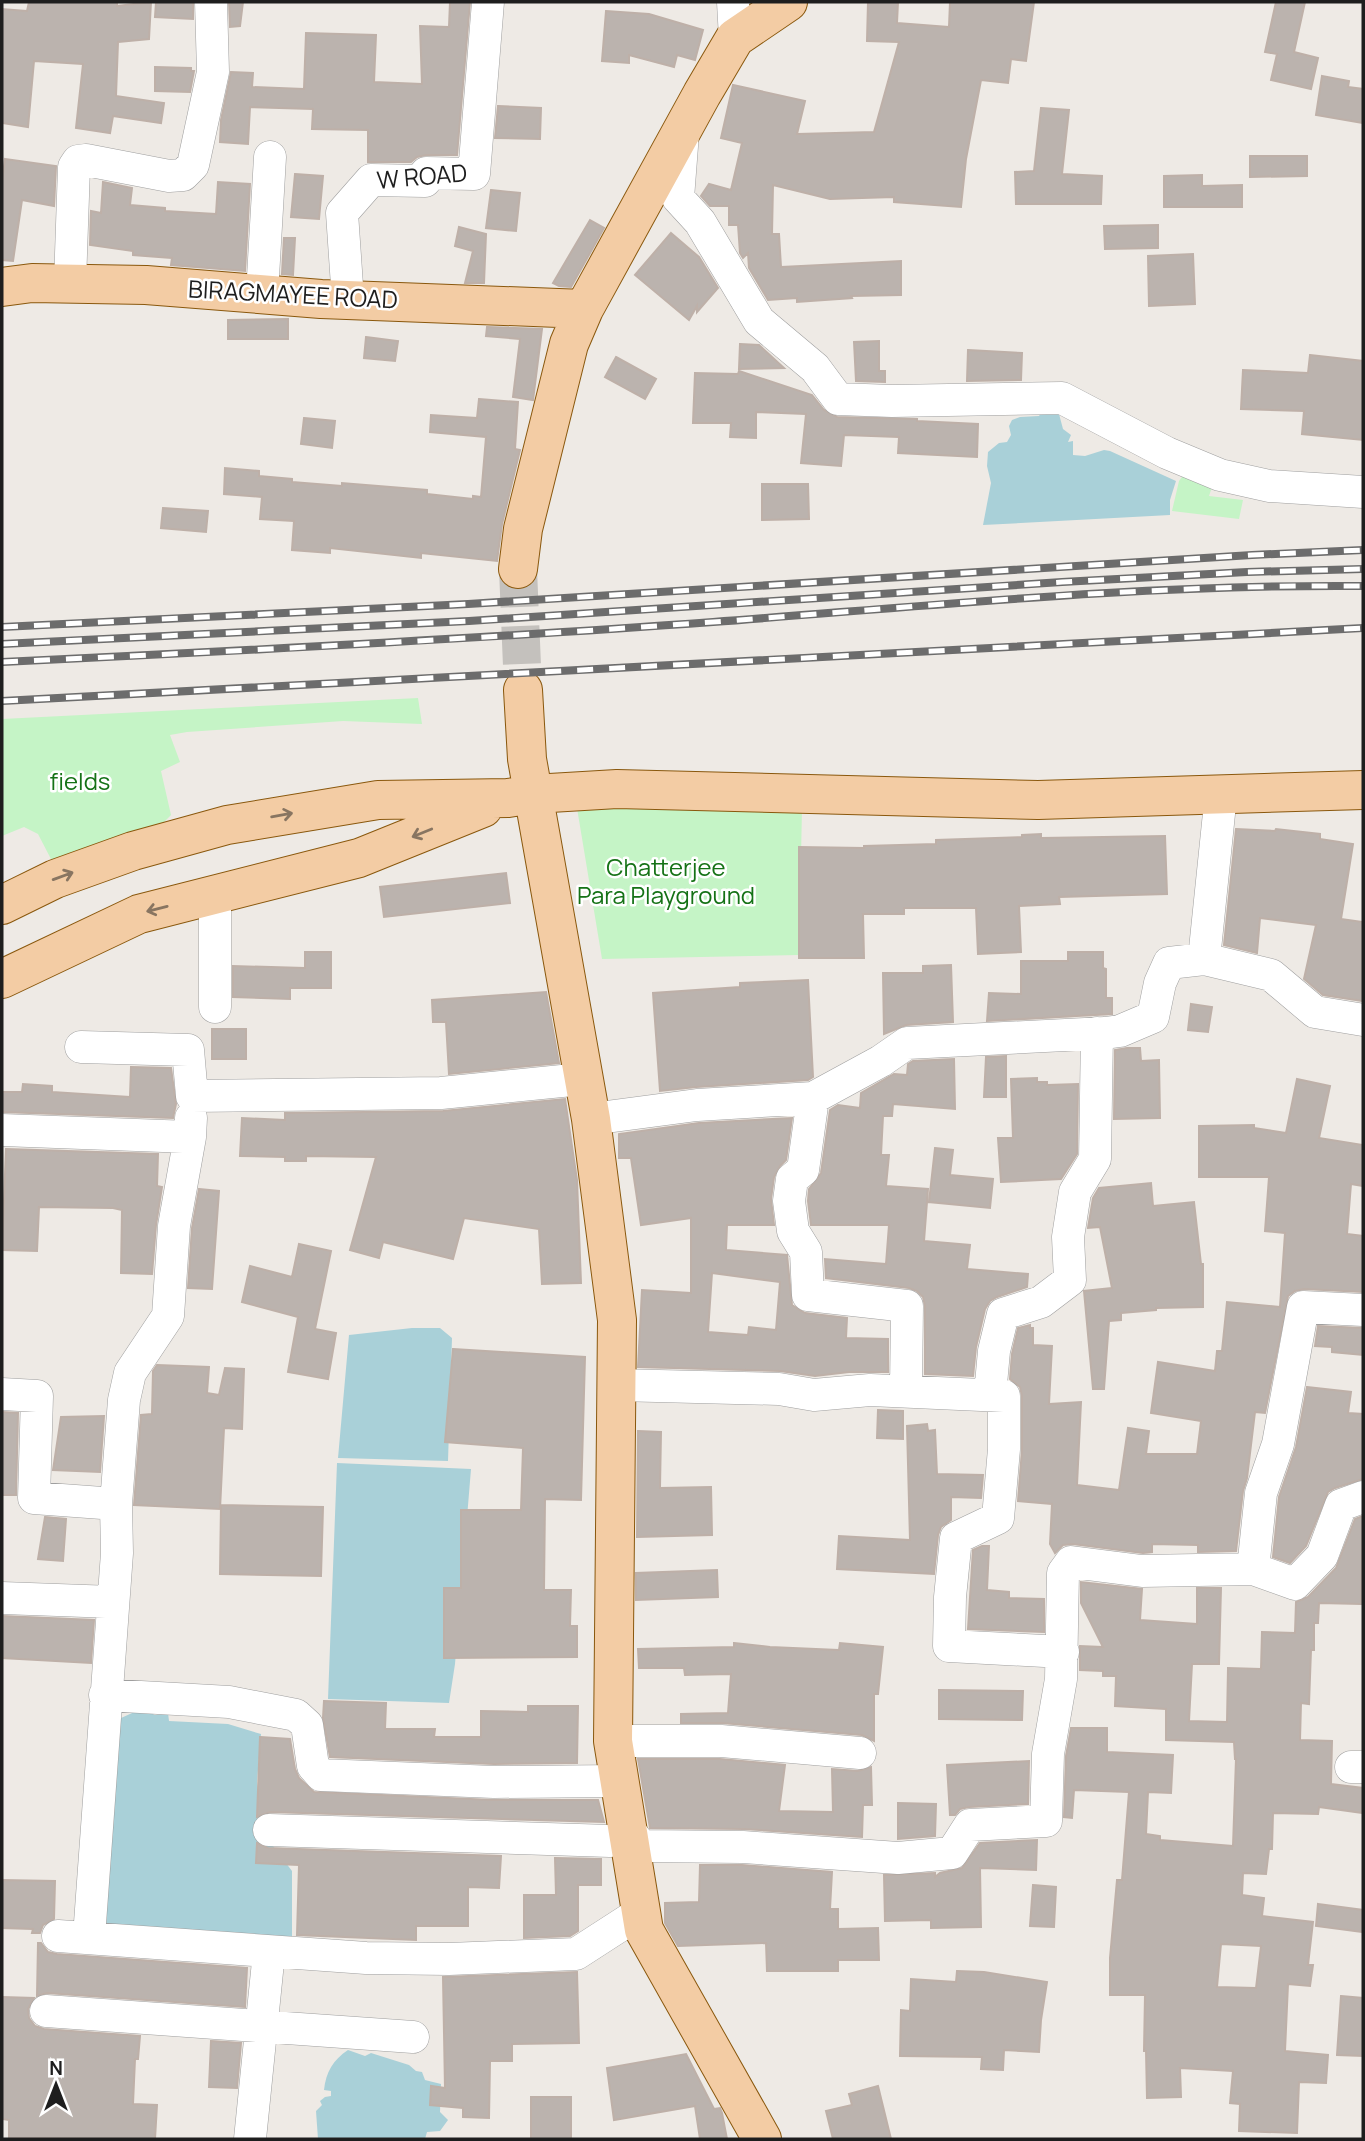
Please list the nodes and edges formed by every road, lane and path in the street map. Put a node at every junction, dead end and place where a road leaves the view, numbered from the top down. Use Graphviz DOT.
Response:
graph roads {
  1 [pos="211,2"];
  2 [pos="488,2"];
  3 [pos="788,2"];
  4 [pos="734,20"];
  5 [pos="683,128"];
  6 [pos="270,157"];
  7 [pos="70,284"];
  8 [pos="2,287"];
  9 [pos="262,294"];
  10 [pos="348,300"];
  11 [pos="584,310"];
  12 [pos="1363,492"];
  13 [pos="518,569"];
  14 [pos="523,690"];
  15 [pos="1363,789"];
  16 [pos="1221,794"];
  17 [pos="521,796"];
  18 [pos="215,895"];
  19 [pos="2,905"];
  20 [pos="1204,959"];
  21 [pos="2,979"];
  22 [pos="215,1007"];
  23 [pos="1363,1020"];
  24 [pos="1097,1033"];
  25 [pos="81,1046"];
  26 [pos="582,1079"];
  27 [pos="192,1096"];
  28 [pos="813,1098"];
  29 [pos="591,1119"];
  30 [pos="2,1130"];
  31 [pos="190,1137"];
  32 [pos="1363,1310"];
  33 [pos="617,1385"];
  34 [pos="906,1390"];
  35 [pos="2,1394"];
  36 [pos="990,1395"];
  37 [pos="1363,1497"];
  38 [pos="116,1504"];
  39 [pos="1253,1569"];
  40 [pos="2,1598"];
  41 [pos="113,1602"];
  42 [pos="1063,1652"];
  43 [pos="105,1695"];
  44 [pos="613,1741"];
  45 [pos="860,1753"];
  46 [pos="620,1781"];
  47 [pos="269,1830"];
  48 [pos="628,1833"];
  49 [pos="641,1912"];
  50 [pos="269,1952"];
  51 [pos="46,2011"];
  52 [pos="261,2025"];
  53 [pos="413,2037"];
  54 [pos="250,2139"];
  55 [pos="762,2139"];
  1 -- 7 [label="street"];
  2 -- 10 [label="street, W ROAD"];
  3 -- 4 [label="main road"];
  4 -- 5 [label="main road"];
  5 -- 11 [label="main road"];
  5 -- 12 [label="street"];
  6 -- 9 [label="street"];
  7 -- 8 [label="main road, BIRAGMAYEE ROAD"];
  7 -- 9 [label="main road, BIRAGMAYEE ROAD"];
  9 -- 10 [label="main road, BIRAGMAYEE ROAD"];
  10 -- 11 [label="main road, BIRAGMAYEE ROAD"];
  11 -- 13 [label="main road"];
  14 -- 17 [label="main road"];
  15 -- 16 [label="main road"];
  16 -- 17 [label="main road"];
  16 -- 20 [label="street"];
  17 -- 18 [label="main road, one-way"];
  19 -- 17 [label="main road, one-way"];
  17 -- 26 [label="main road"];
  18 -- 21 [label="main road, one-way"];
  18 -- 22 [label="street"];
  20 -- 23 [label="street"];
  20 -- 24 [label="street"];
  24 -- 28 [label="street"];
  24 -- 36 [label="street"];
  25 -- 27 [label="street"];
  26 -- 27 [label="street"];
  26 -- 29 [label="main road"];
  27 -- 31 [label="street"];
  28 -- 29 [label="street"];
  28 -- 34 [label="street"];
  29 -- 33 [label="main road"];
  30 -- 31 [label="street"];
  31 -- 38 [label="street"];
  32 -- 39 [label="street"];
  33 -- 34 [label="street"];
  33 -- 44 [label="main road"];
  34 -- 36 [label="street"];
  35 -- 38 [label="street"];
  36 -- 42 [label="street"];
  37 -- 39 [label="street"];
  38 -- 41 [label="street"];
  39 -- 42 [label="street"];
  40 -- 41 [label="street"];
  41 -- 43 [label="street"];
  42 -- 48 [label="street"];
  43 -- 46 [label="street"];
  43 -- 50 [label="street"];
  44 -- 45 [label="street"];
  44 -- 46 [label="main road"];
  46 -- 48 [label="main road"];
  47 -- 48 [label="street"];
  48 -- 49 [label="main road"];
  49 -- 50 [label="street"];
  49 -- 55 [label="main road"];
  50 -- 52 [label="street"];
  51 -- 52 [label="street"];
  52 -- 53 [label="street"];
  52 -- 54 [label="street"];
}
